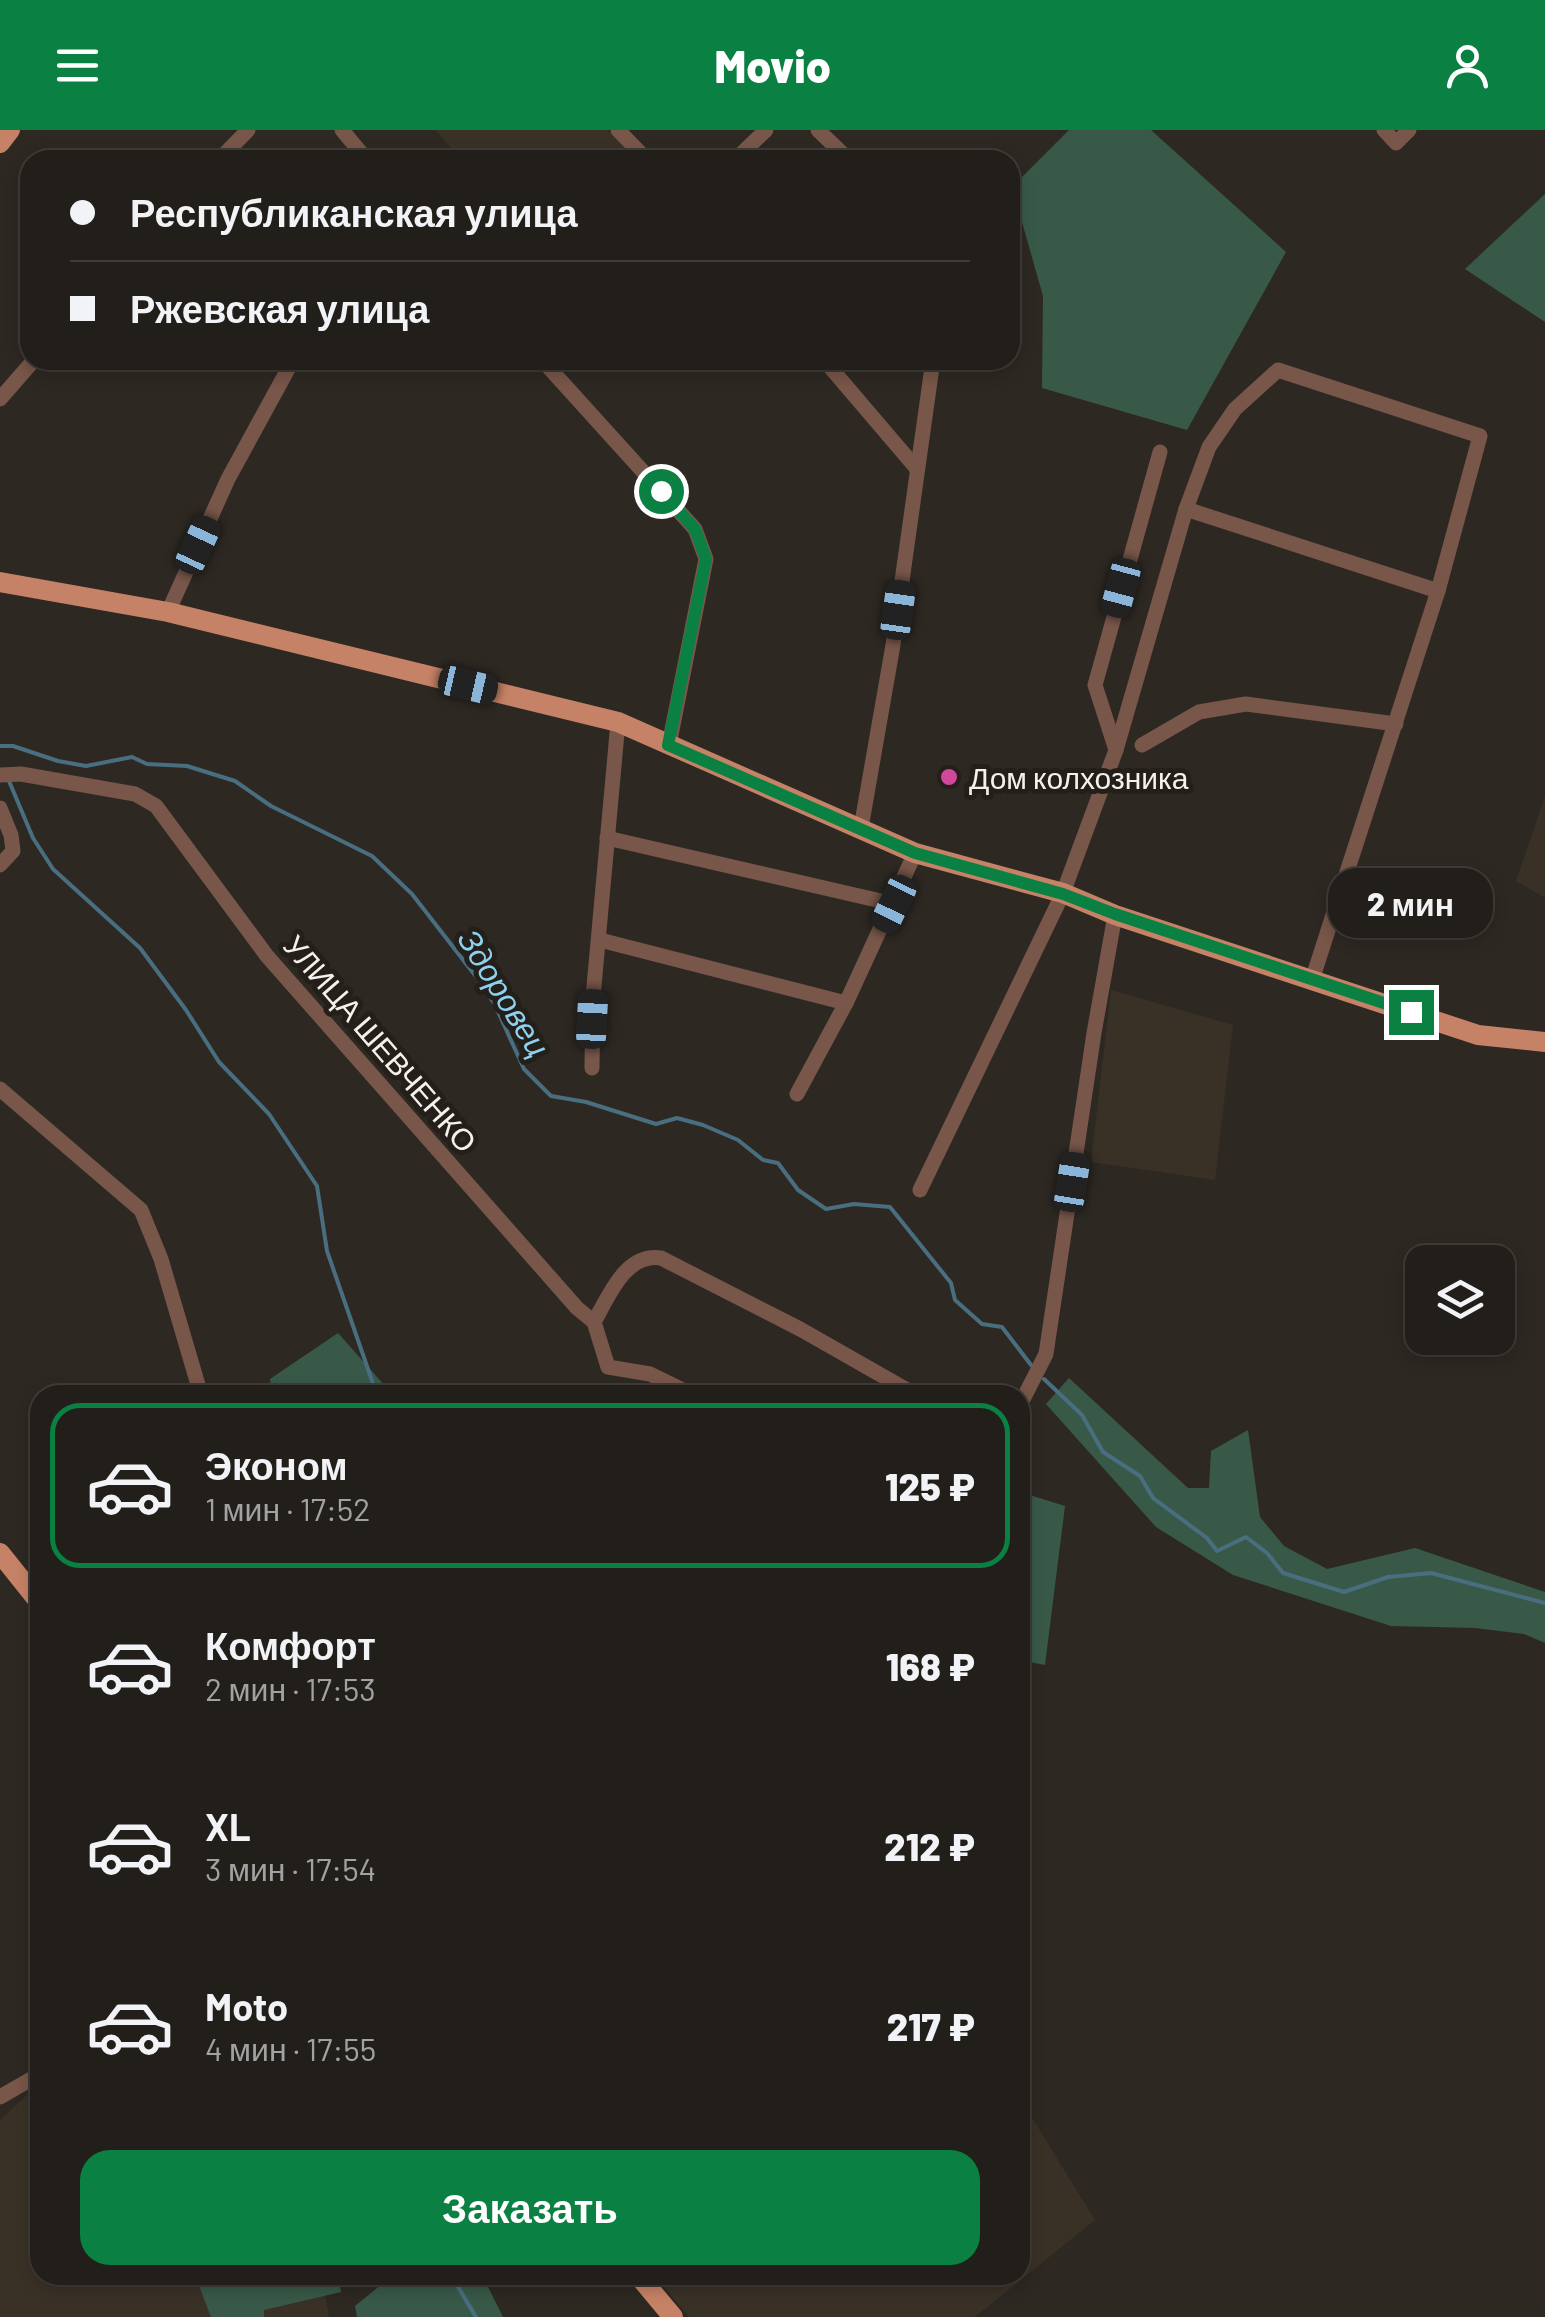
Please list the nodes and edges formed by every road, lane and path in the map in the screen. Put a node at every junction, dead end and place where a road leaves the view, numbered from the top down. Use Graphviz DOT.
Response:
graph roads {
  1 [pos="9,130"];
  2 [pos="248,130"];
  3 [pos="342,130"];
  4 [pos="618,130"];
  5 [pos="766,130"];
  6 [pos="818,130"];
  7 [pos="1384,130"];
  8 [pos="1410,130"];
  9 [pos="0,142"];
  10 [pos="229,150"];
  11 [pos="359,150"];
  12 [pos="637,150"];
  13 [pos="745,150"];
  14 [pos="838,150"];
  15 [pos="25,370"];
  16 [pos="288,370"];
  17 [pos="551,370"];
  18 [pos="833,370"];
  19 [pos="932,370"];
  20 [pos="0,398"];
  21 [pos="1160,452"];
  22 [pos="917,469"];
  23 [pos="1186,509"];
  24 [pos="0,582"];
  25 [pos="1438,591"];
  26 [pos="168,612"];
  27 [pos="618,722"];
  28 [pos="1396,724"];
  29 [pos="668,745"];
  30 [pos="1142,745"];
  31 [pos="1116,750"];
  32 [pos="0,774"];
  33 [pos="0,808"];
  34 [pos="861,828"];
  35 [pos="607,838"];
  36 [pos="915,853"];
  37 [pos="0,865"];
  38 [pos="1063,894"];
  39 [pos="894,904"];
  40 [pos="1115,914"];
  41 [pos="600,940"];
  42 [pos="1312,980"];
  43 [pos="846,1003"];
  44 [pos="1545,1042"];
  45 [pos="592,1068"];
  46 [pos="0,1089"];
  47 [pos="797,1094"];
  48 [pos="920,1190"];
  49 [pos="594,1322"];
  50 [pos="198,1385"];
  51 [pos="673,1385"];
  52 [pos="898,1385"];
  53 [pos="1030,1385"];
  54 [pos="0,1553"];
  55 [pos="30,1590"];
  56 [pos="30,2080"];
  57 [pos="0,2097"];
  58 [pos="646,2285"];
  59 [pos="673,2317"];
  1 -- 9 [label="main road"];
  2 -- 10 [label="street"];
  3 -- 11 [label="street"];
  4 -- 12 [label="street"];
  5 -- 13 [label="street"];
  6 -- 14 [label="street"];
  7 -- 8 [label="street"];
  15 -- 20 [label="street"];
  16 -- 26 [label="street"];
  17 -- 29 [label="street"];
  18 -- 22 [label="street"];
  19 -- 22 [label="street"];
  21 -- 31 [label="street"];
  22 -- 34 [label="street"];
  23 -- 25 [label="street"];
  23 -- 25 [label="street"];
  23 -- 31 [label="street"];
  24 -- 26 [label="main road"];
  25 -- 28 [label="street"];
  26 -- 27 [label="main road"];
  27 -- 29 [label="main road"];
  27 -- 35 [label="street"];
  28 -- 30 [label="street"];
  28 -- 42 [label="street"];
  29 -- 34 [label="main road"];
  31 -- 38 [label="street"];
  32 -- 49 [label="street, УЛИЦА ШЕВЧЕНКО"];
  33 -- 37 [label="street"];
  34 -- 36 [label="main road"];
  35 -- 39 [label="street"];
  35 -- 41 [label="street"];
  36 -- 38 [label="main road"];
  36 -- 39 [label="street"];
  38 -- 40 [label="main road"];
  38 -- 48 [label="street"];
  39 -- 43 [label="street"];
  40 -- 42 [label="main road"];
  40 -- 53 [label="street"];
  41 -- 43 [label="street"];
  41 -- 45 [label="street"];
  42 -- 44 [label="main road"];
  43 -- 47 [label="street"];
  46 -- 50 [label="street"];
  49 -- 51 [label="street, УЛИЦА ШЕВЧЕНКО"];
  49 -- 52 [label="street"];
  54 -- 55 [label="main road"];
  56 -- 57 [label="street"];
  58 -- 59 [label="main road"];
}
